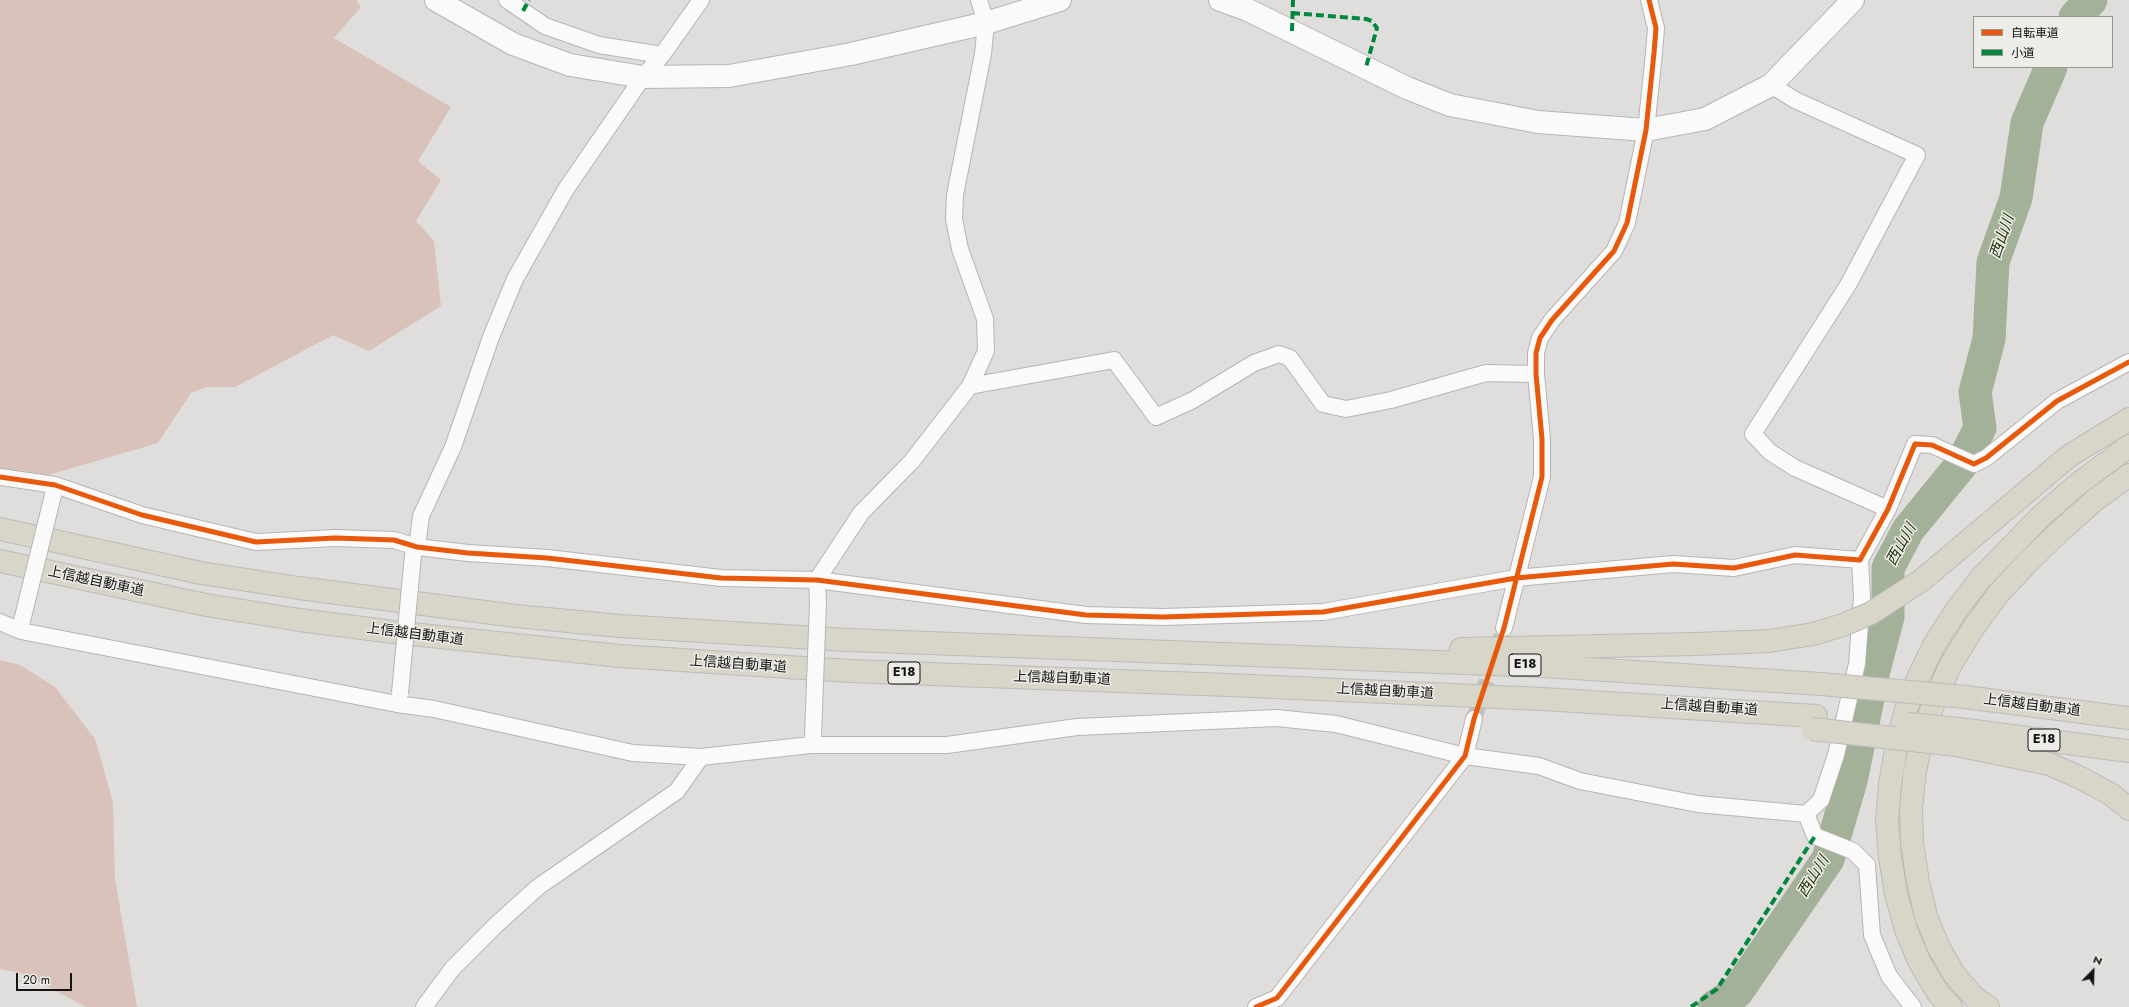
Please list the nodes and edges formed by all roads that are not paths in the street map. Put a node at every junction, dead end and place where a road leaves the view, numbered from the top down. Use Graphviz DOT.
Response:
graph roads {
  1 [pos="436,0"];
  2 [pos="507,0"];
  3 [pos="701,0"];
  4 [pos="979,0"];
  5 [pos="1060,0"];
  6 [pos="1220,0"];
  7 [pos="1649,0"];
  8 [pos="1853,0"];
  9 [pos="986,23"];
  10 [pos="662,55"];
  11 [pos="643,77"];
  12 [pos="1771,85"];
  13 [pos="1646,130"];
  14 [pos="2129,362"];
  15 [pos="1536,374"];
  16 [pos="970,386"];
  17 [pos="2129,419"];
  18 [pos="2129,446"];
  19 [pos="2129,475"];
  20 [pos="0,477"];
  21 [pos="54,490"];
  22 [pos="1888,509"];
  23 [pos="0,529"];
  24 [pos="415,551"];
  25 [pos="1860,560"];
  26 [pos="0,561"];
  27 [pos="1516,578"];
  28 [pos="817,580"];
  29 [pos="0,622"];
  30 [pos="22,626"];
  31 [pos="1504,628"];
  32 [pos="1228,653"];
  33 [pos="398,699"];
  34 [pos="2129,718"];
  35 [pos="1474,719"];
  36 [pos="1958,737"];
  37 [pos="812,740"];
  38 [pos="2129,750"];
  39 [pos="1465,756"];
  40 [pos="701,757"];
  41 [pos="2129,809"];
  42 [pos="1806,814"];
  43 [pos="424,1007"];
  44 [pos="1256,1007"];
  45 [pos="1912,1007"];
  46 [pos="1951,1007"];
  47 [pos="1988,1007"];
  1 -- 11 [label="street"];
  2 -- 10 [label="street"];
  3 -- 10 [label="street"];
  4 -- 9 [label="street"];
  5 -- 9 [label="street"];
  6 -- 13 [label="street"];
  7 -- 13 [label="street"];
  8 -- 12 [label="street"];
  9 -- 11 [label="street"];
  9 -- 16 [label="street"];
  10 -- 11 [label="street"];
  11 -- 24 [label="street"];
  12 -- 13 [label="street"];
  12 -- 22 [label="street"];
  13 -- 15 [label="street"];
  14 -- 22 [label="street"];
  15 -- 16 [label="street"];
  15 -- 27 [label="street"];
  16 -- 28 [label="street"];
  17 -- 32 [label="highway, bridge"];
  18 -- 46 [label="highway"];
  19 -- 47 [label="highway"];
  20 -- 21 [label="street"];
  21 -- 24 [label="street"];
  21 -- 30 [label="street, bridge"];
  22 -- 25 [label="street"];
  23 -- 32 [label="highway, 上信越自動車道 / E18"];
  24 -- 28 [label="street"];
  24 -- 33 [label="street, bridge"];
  25 -- 27 [label="street"];
  25 -- 42 [label="street"];
  26 -- 36 [label="highway, 上信越自動車道 / E18, bridge"];
  27 -- 28 [label="street"];
  27 -- 31 [label="street"];
  28 -- 37 [label="street, bridge"];
  29 -- 30 [label="street"];
  30 -- 33 [label="street"];
  32 -- 34 [label="highway, 上信越自動車道 / E18, bridge"];
  33 -- 40 [label="street"];
  35 -- 39 [label="street"];
  36 -- 38 [label="highway, 上信越自動車道 / E18"];
  36 -- 41 [label="highway"];
  37 -- 39 [label="street"];
  37 -- 40 [label="street"];
  39 -- 42 [label="street"];
  39 -- 44 [label="street"];
  40 -- 43 [label="street"];
  42 -- 45 [label="street"];
}
